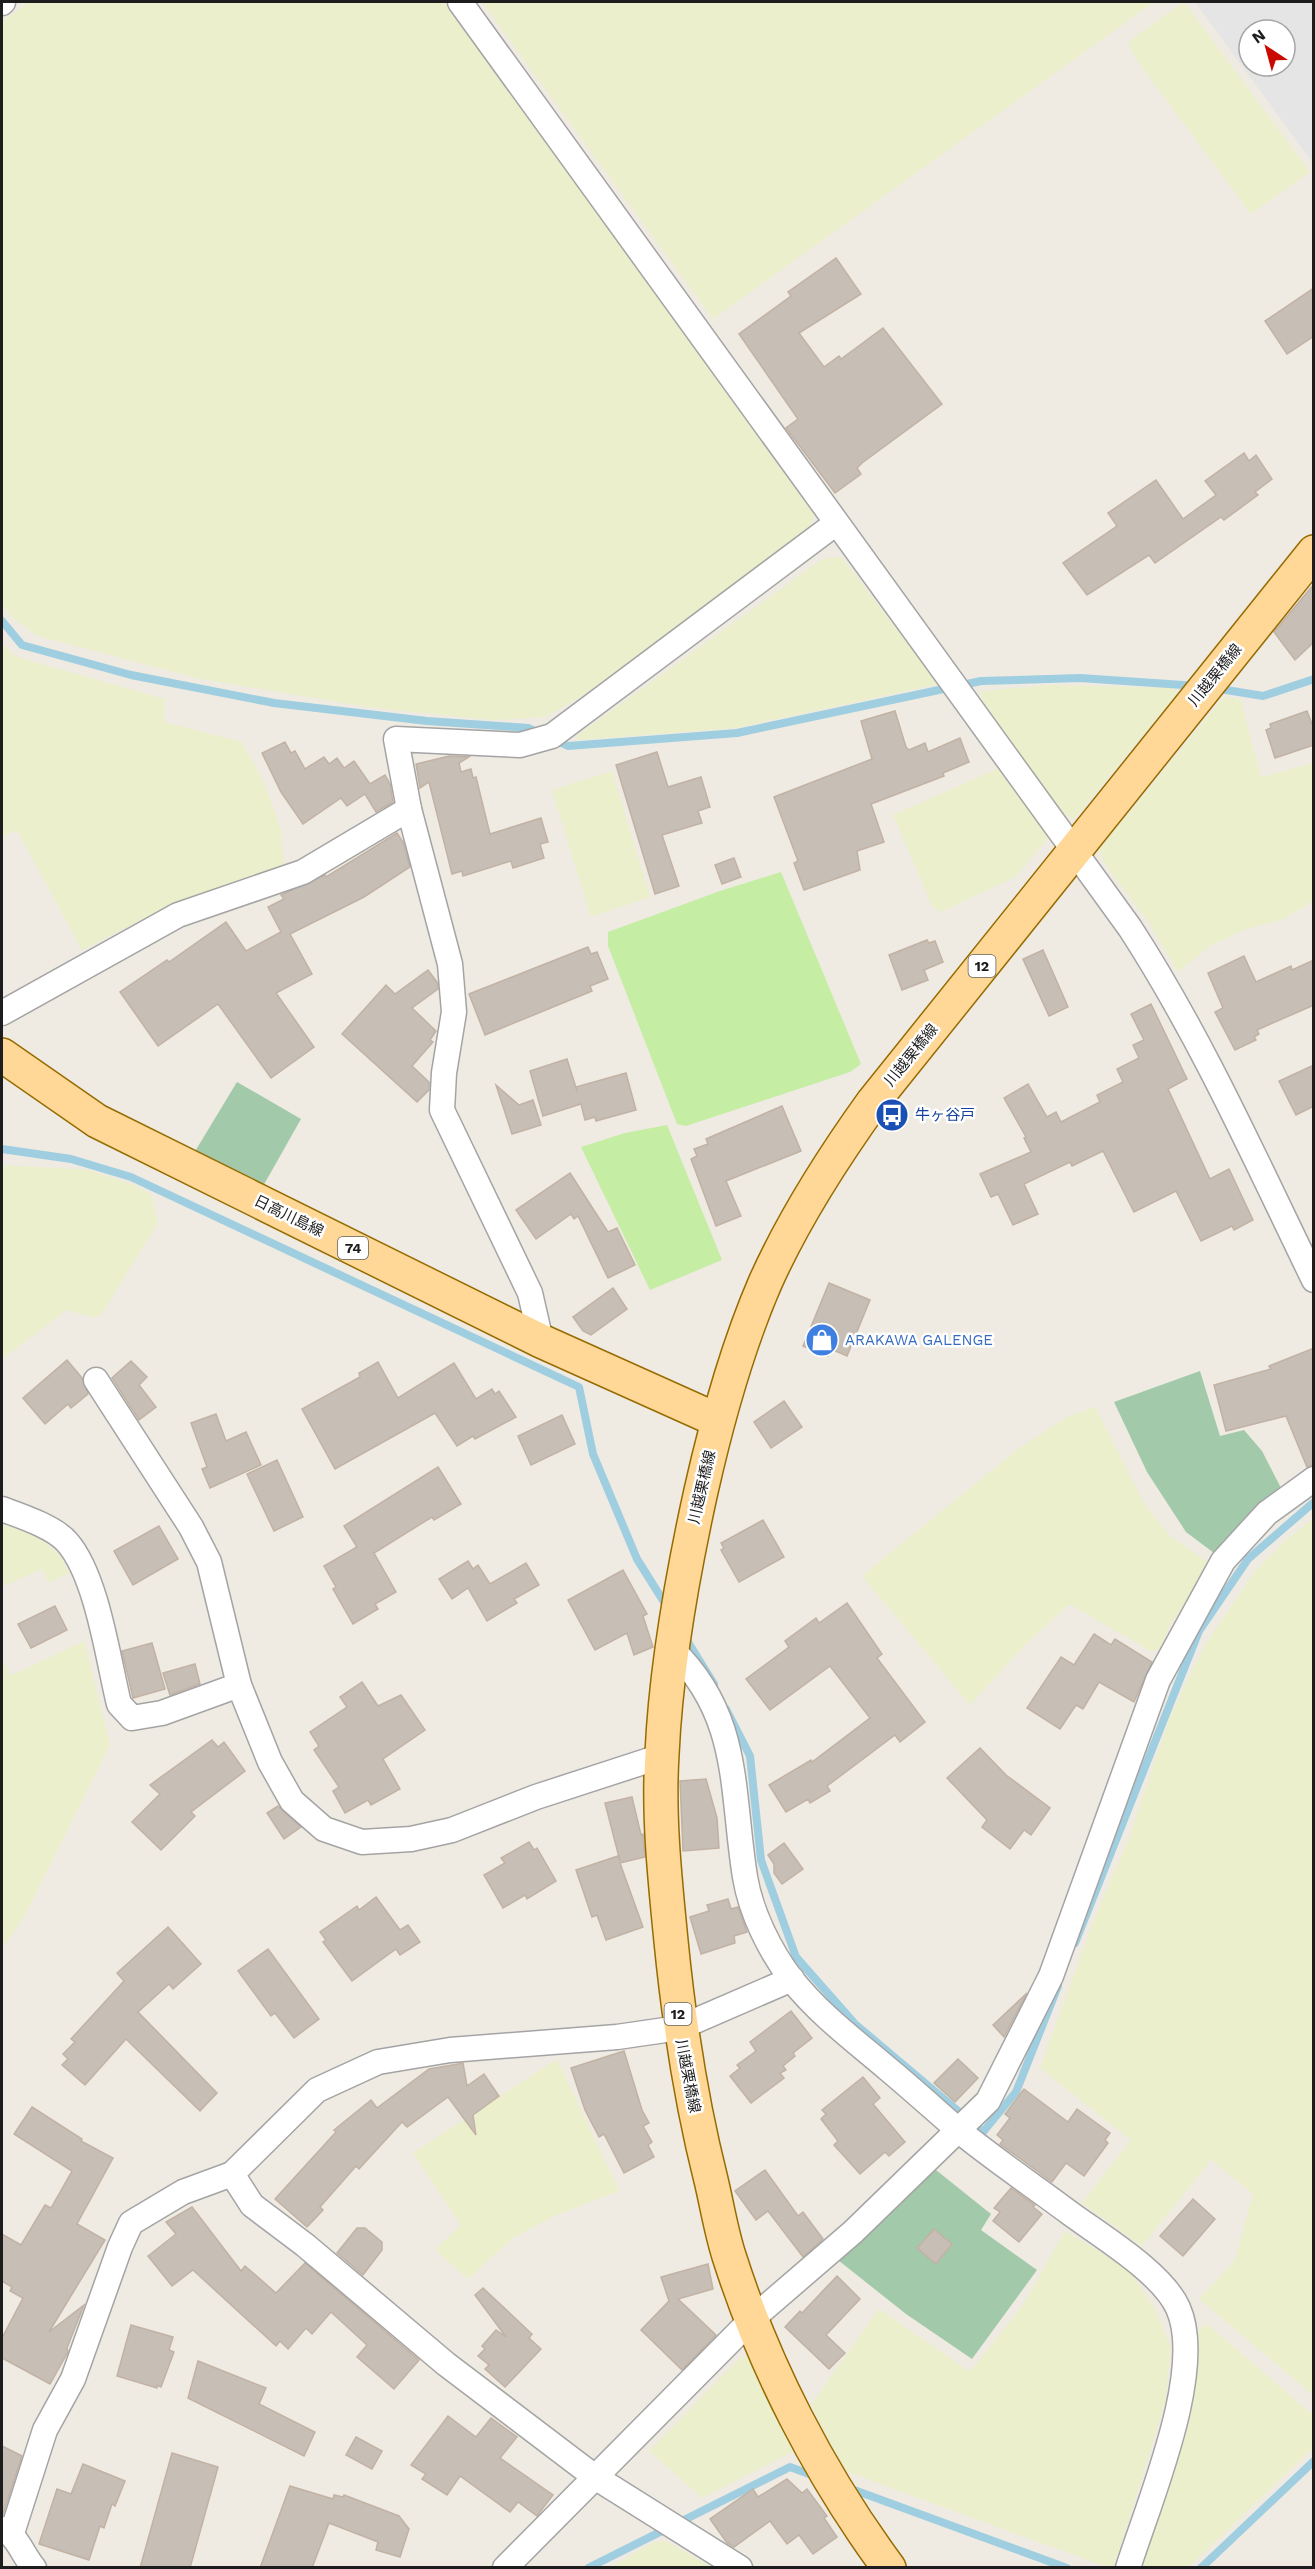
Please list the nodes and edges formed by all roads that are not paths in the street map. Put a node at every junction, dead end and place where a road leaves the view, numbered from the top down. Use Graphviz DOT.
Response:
graph roads {
  1 [pos="460,2"];
  2 [pos="835,524"];
  3 [pos="1314,552"];
  4 [pos="409,809"];
  5 [pos="1075,850"];
  6 [pos="2,1013"];
  7 [pos="2,1055"];
  8 [pos="1314,1280"];
  9 [pos="541,1341"];
  10 [pos="96,1380"];
  11 [pos="717,1420"];
  12 [pos="1314,1479"];
  13 [pos="2,1509"];
  14 [pos="672,1649"];
  15 [pos="239,1685"];
  16 [pos="662,1756"];
  17 [pos="792,1979"];
  18 [pos="679,2028"];
  19 [pos="959,2131"];
  20 [pos="232,2174"];
  21 [pos="752,2319"];
  22 [pos="595,2477"];
  23 [pos="7,2531"];
  24 [pos="34,2568"];
  25 [pos="505,2568"];
  26 [pos="740,2568"];
  27 [pos="890,2568"];
  28 [pos="1128,2568"];
  1 -- 2 [label="street"];
  2 -- 4 [label="street"];
  2 -- 5 [label="street"];
  3 -- 5 [label="main road, 川越栗橋線 / 12"];
  4 -- 6 [label="street"];
  4 -- 9 [label="street"];
  5 -- 8 [label="street"];
  5 -- 11 [label="main road, 川越栗橋線 / 12"];
  7 -- 9 [label="main road, 日高川島線 / 74"];
  9 -- 11 [label="main road, 日高川島線 / 74"];
  10 -- 15 [label="street"];
  11 -- 14 [label="main road, 川越栗橋線 / 12"];
  12 -- 19 [label="street"];
  13 -- 15 [label="street"];
  14 -- 16 [label="main road, 川越栗橋線 / 12"];
  14 -- 17 [label="street"];
  15 -- 16 [label="street"];
  16 -- 18 [label="main road, 川越栗橋線 / 12"];
  17 -- 18 [label="street"];
  17 -- 19 [label="street"];
  18 -- 20 [label="street"];
  18 -- 21 [label="main road, 川越栗橋線 / 12"];
  19 -- 21 [label="street"];
  19 -- 28 [label="street"];
  20 -- 22 [label="street"];
  20 -- 23 [label="street"];
  21 -- 22 [label="street"];
  21 -- 27 [label="main road, 川越栗橋線 / 12"];
  22 -- 25 [label="street"];
  22 -- 26 [label="street"];
  23 -- 24 [label="street"];
}
